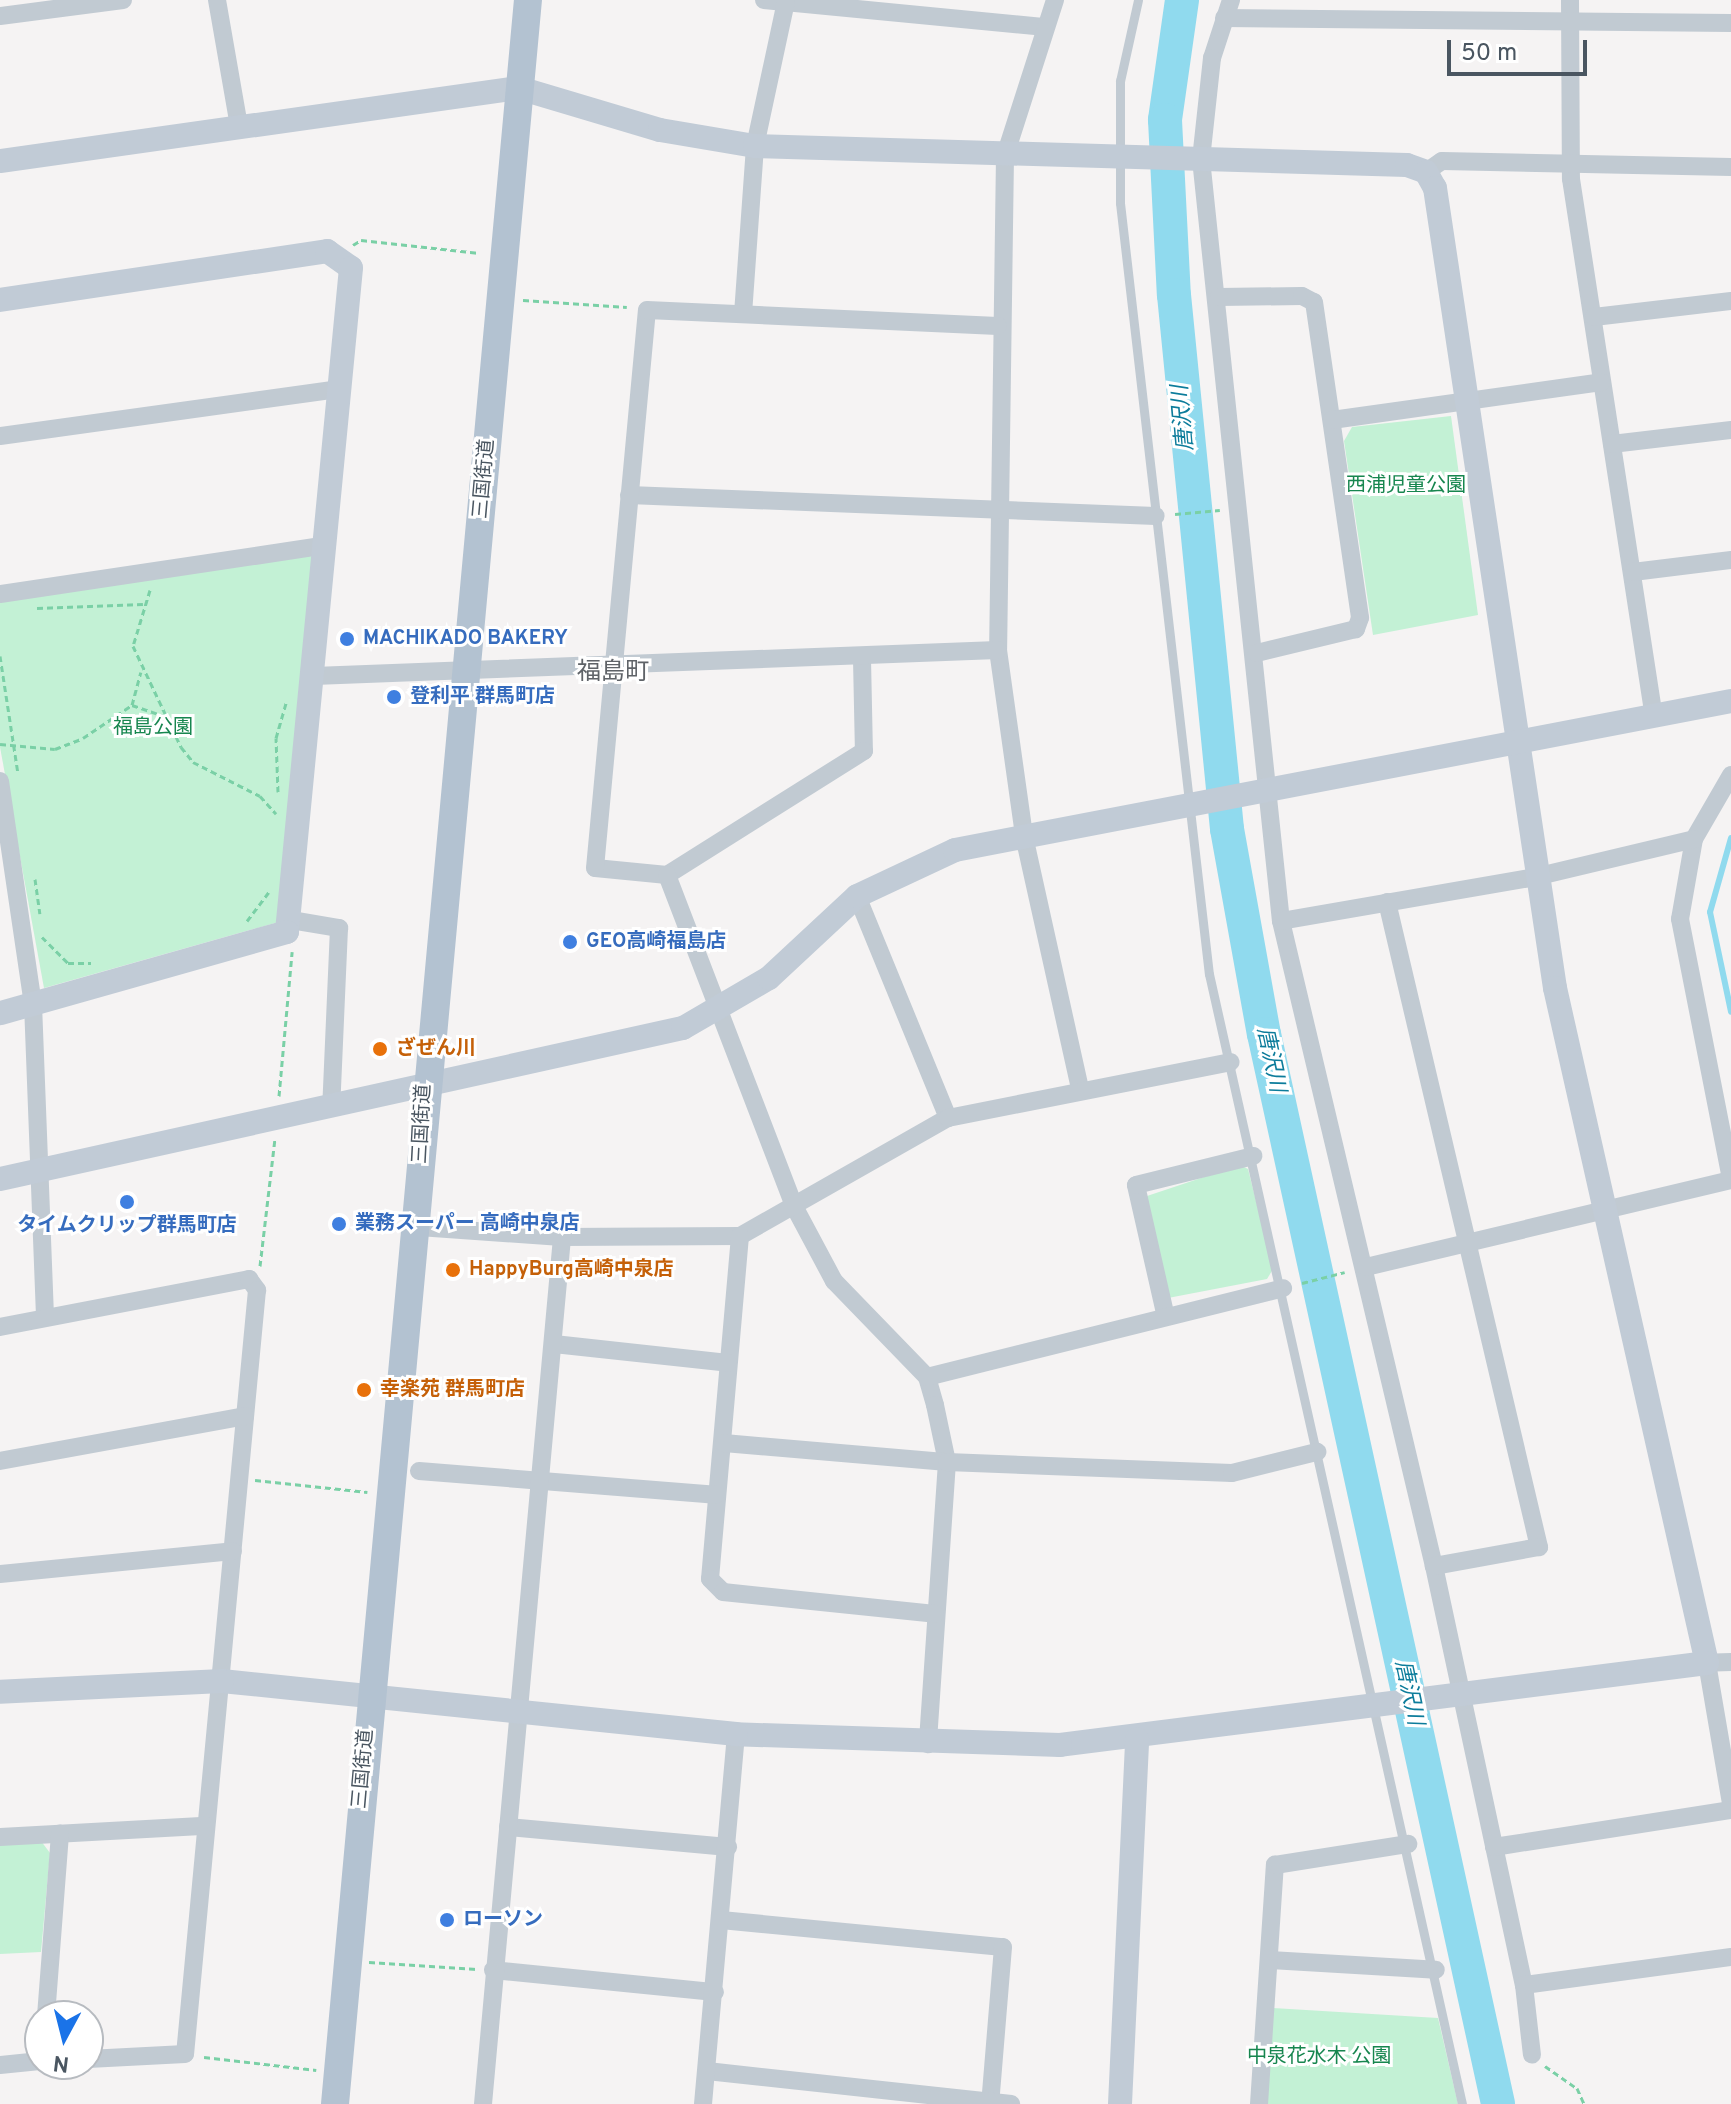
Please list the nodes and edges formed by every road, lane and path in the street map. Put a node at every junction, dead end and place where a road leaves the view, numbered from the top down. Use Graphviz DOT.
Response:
graph roads {
  1 [pos="123,0"];
  2 [pos="217,0"];
  3 [pos="528,0"];
  4 [pos="764,0"];
  5 [pos="1055,0"];
  6 [pos="1138,0"];
  7 [pos="1231,0"];
  8 [pos="786,2"];
  9 [pos="922,8"];
  10 [pos="1570,9"];
  11 [pos="0,16"];
  12 [pos="1224,18"];
  13 [pos="1731,23"];
  14 [pos="1046,27"];
  15 [pos="519,88"];
  16 [pos="239,126"];
  17 [pos="755,146"];
  18 [pos="1005,156"];
  19 [pos="1123,156"];
  20 [pos="1195,159"];
  21 [pos="0,161"];
  22 [pos="1571,164"];
  23 [pos="1731,167"];
  24 [pos="1426,172"];
  25 [pos="479,253"];
  26 [pos="340,254"];
  27 [pos="1219,297"];
  28 [pos="0,300"];
  29 [pos="520,300"];
  30 [pos="1731,301"];
  31 [pos="647,310"];
  32 [pos="743,314"];
  33 [pos="1594,317"];
  34 [pos="998,326"];
  35 [pos="1601,382"];
  36 [pos="340,389"];
  37 [pos="1468,402"];
  38 [pos="1332,420"];
  39 [pos="1731,430"];
  40 [pos="0,436"];
  41 [pos="1612,444"];
  42 [pos="629,495"];
  43 [pos="1227,509"];
  44 [pos="1000,513"];
  45 [pos="1163,515"];
  46 [pos="326,545"];
  47 [pos="1731,560"];
  48 [pos="1633,572"];
  49 [pos="0,594"];
  50 [pos="27,607"];
  51 [pos="998,650"];
  52 [pos="1257,653"];
  53 [pos="0,656"];
  54 [pos="862,659"];
  55 [pos="614,665"];
  56 [pos="468,671"];
  57 [pos="141,672"];
  58 [pos="314,676"];
  59 [pos="1731,701"];
  60 [pos="132,705"];
  61 [pos="1653,711"];
  62 [pos="169,718"];
  63 [pos="1520,739"];
  64 [pos="12,743"];
  65 [pos="0,744"];
  66 [pos="1731,775"];
  67 [pos="0,781"];
  68 [pos="19,790"];
  69 [pos="1268,792"];
  70 [pos="1190,808"];
  71 [pos="279,828"];
  72 [pos="1024,836"];
  73 [pos="1694,839"];
  74 [pos="30,864"];
  75 [pos="667,875"];
  76 [pos="273,877"];
  77 [pos="1535,877"];
  78 [pos="857,896"];
  79 [pos="1387,902"];
  80 [pos="1281,921"];
  81 [pos="38,922"];
  82 [pos="289,926"];
  83 [pos="234,929"];
  84 [pos="40,932"];
  85 [pos="102,962"];
  86 [pos="33,1004"];
  87 [pos="722,1010"];
  88 [pos="0,1013"];
  89 [pos="1230,1062"];
  90 [pos="424,1087"];
  91 [pos="1080,1089"];
  92 [pos="331,1108"];
  93 [pos="278,1116"];
  94 [pos="948,1118"];
  95 [pos="1253,1156"];
  96 [pos="39,1166"];
  97 [pos="0,1179"];
  98 [pos="1731,1179"];
  99 [pos="795,1208"];
  100 [pos="1601,1208"];
  101 [pos="419,1227"];
  102 [pos="740,1236"];
  103 [pos="562,1237"];
  104 [pos="1468,1238"];
  105 [pos="1357,1269"];
  106 [pos="1289,1286"];
  107 [pos="257,1290"];
  108 [pos="45,1312"];
  109 [pos="1165,1313"];
  110 [pos="0,1327"];
  111 [pos="554,1344"];
  112 [pos="728,1363"];
  113 [pos="927,1377"];
  114 [pos="245,1416"];
  115 [pos="724,1443"];
  116 [pos="1317,1452"];
  117 [pos="0,1461"];
  118 [pos="947,1462"];
  119 [pos="419,1471"];
  120 [pos="240,1479"];
  121 [pos="540,1483"];
  122 [pos="391,1495"];
  123 [pos="715,1495"];
  124 [pos="233,1551"];
  125 [pos="1434,1566"];
  126 [pos="0,1574"];
  127 [pos="935,1614"];
  128 [pos="1719,1662"];
  129 [pos="222,1681"];
  130 [pos="0,1692"];
  131 [pos="371,1696"];
  132 [pos="1461,1699"];
  133 [pos="1379,1708"];
  134 [pos="517,1711"];
  135 [pos="736,1734"];
  136 [pos="1137,1739"];
  137 [pos="928,1744"];
  138 [pos="1731,1804"];
  139 [pos="1731,1810"];
  140 [pos="206,1826"];
  141 [pos="508,1827"];
  142 [pos="60,1834"];
  143 [pos="0,1837"];
  144 [pos="1408,1844"];
  145 [pos="728,1847"];
  146 [pos="1494,1847"];
  147 [pos="721,1920"];
  148 [pos="1731,1957"];
  149 [pos="347,1960"];
  150 [pos="1270,1960"];
  151 [pos="493,1970"];
  152 [pos="1436,1970"];
  153 [pos="1524,1985"];
  154 [pos="715,1992"];
  155 [pos="47,2000"];
  156 [pos="185,2054"];
  157 [pos="1532,2055"];
  158 [pos="104,2058"];
  159 [pos="24,2063"];
  160 [pos="0,2065"];
  161 [pos="707,2071"];
  162 [pos="337,2073"];
  163 [pos="990,2103"];
  164 [pos="335,2104"];
  165 [pos="483,2104"];
  166 [pos="703,2104"];
  167 [pos="1011,2104"];
  168 [pos="1120,2104"];
  169 [pos="1259,2104"];
  170 [pos="1462,2104"];
  171 [pos="1584,2104"];
  1 -- 11 [label="street"];
  2 -- 16 [label="street"];
  3 -- 15 [label="main road, 三国街道"];
  4 -- 8 [label="street"];
  5 -- 14 [label="street"];
  6 -- 19 [label="lane"];
  7 -- 12 [label="street"];
  8 -- 9 [label="street"];
  8 -- 17 [label="street"];
  9 -- 14 [label="street"];
  10 -- 12 [label="street"];
  10 -- 13 [label="street"];
  10 -- 22 [label="street"];
  12 -- 20 [label="street"];
  14 -- 18 [label="street"];
  15 -- 16 [label="street"];
  15 -- 17 [label="street"];
  15 -- 56 [label="main road, 三国街道"];
  16 -- 21 [label="street"];
  17 -- 18 [label="street"];
  17 -- 32 [label="street"];
  18 -- 19 [label="street"];
  18 -- 34 [label="street"];
  19 -- 20 [label="street"];
  19 -- 45 [label="lane"];
  20 -- 24 [label="street"];
  20 -- 27 [label="street"];
  22 -- 23 [label="street"];
  22 -- 24 [label="street"];
  22 -- 33 [label="street"];
  24 -- 37 [label="street"];
  25 -- 26 [label="path"];
  26 -- 28 [label="street"];
  26 -- 36 [label="street"];
  27 -- 38 [label="street"];
  27 -- 52 [label="street"];
  29 -- 31 [label="path"];
  30 -- 33 [label="street"];
  31 -- 32 [label="street"];
  31 -- 42 [label="street"];
  32 -- 34 [label="street"];
  33 -- 35 [label="street"];
  34 -- 44 [label="street"];
  35 -- 37 [label="street"];
  35 -- 41 [label="street"];
  36 -- 40 [label="street"];
  36 -- 46 [label="street"];
  37 -- 38 [label="street"];
  37 -- 63 [label="street"];
  38 -- 52 [label="street"];
  39 -- 41 [label="street"];
  41 -- 48 [label="street"];
  42 -- 44 [label="street"];
  42 -- 55 [label="street"];
  43 -- 45 [label="path"];
  44 -- 45 [label="street"];
  44 -- 51 [label="street"];
  45 -- 70 [label="lane"];
  46 -- 49 [label="street"];
  46 -- 58 [label="street"];
  47 -- 48 [label="street"];
  48 -- 61 [label="street"];
  50 -- 57 [label="path"];
  51 -- 54 [label="street"];
  51 -- 72 [label="street"];
  52 -- 69 [label="street"];
  53 -- 64 [label="path"];
  54 -- 55 [label="street"];
  54 -- 75 [label="street"];
  55 -- 56 [label="street"];
  55 -- 75 [label="street"];
  56 -- 58 [label="street"];
  56 -- 90 [label="main road, 三国街道"];
  57 -- 60 [label="path"];
  57 -- 62 [label="path"];
  58 -- 82 [label="street"];
  59 -- 61 [label="street"];
  60 -- 62 [label="path"];
  60 -- 64 [label="path"];
  61 -- 63 [label="street"];
  62 -- 71 [label="path"];
  63 -- 69 [label="street"];
  63 -- 77 [label="street"];
  64 -- 65 [label="path"];
  64 -- 68 [label="path"];
  66 -- 73 [label="street"];
  67 -- 86 [label="street"];
  69 -- 70 [label="street"];
  69 -- 80 [label="street"];
  70 -- 72 [label="street"];
  70 -- 89 [label="lane"];
  72 -- 78 [label="street"];
  72 -- 91 [label="street"];
  73 -- 77 [label="street"];
  73 -- 98 [label="street"];
  74 -- 81 [label="path"];
  75 -- 87 [label="street"];
  76 -- 83 [label="path"];
  77 -- 79 [label="street"];
  77 -- 100 [label="street"];
  78 -- 87 [label="street"];
  78 -- 94 [label="street"];
  79 -- 80 [label="street"];
  79 -- 104 [label="street"];
  80 -- 105 [label="street"];
  82 -- 86 [label="street"];
  82 -- 92 [label="street"];
  82 -- 93 [label="path"];
  84 -- 85 [label="path"];
  86 -- 88 [label="street"];
  86 -- 96 [label="street"];
  87 -- 90 [label="street"];
  87 -- 99 [label="street"];
  89 -- 91 [label="street"];
  89 -- 95 [label="lane"];
  90 -- 92 [label="street"];
  90 -- 101 [label="main road, 三国街道"];
  91 -- 94 [label="street"];
  92 -- 93 [label="street"];
  93 -- 96 [label="street"];
  93 -- 107 [label="path"];
  94 -- 99 [label="street"];
  95 -- 106 [label="lane"];
  95 -- 109 [label="street"];
  96 -- 97 [label="street"];
  96 -- 108 [label="street"];
  98 -- 100 [label="street"];
  99 -- 102 [label="street"];
  99 -- 113 [label="street"];
  100 -- 104 [label="street"];
  100 -- 128 [label="street"];
  101 -- 103 [label="street"];
  101 -- 122 [label="main road, 三国街道"];
  102 -- 103 [label="street"];
  102 -- 112 [label="street"];
  103 -- 111 [label="street"];
  104 -- 105 [label="street"];
  104 -- 125 [label="street"];
  105 -- 106 [label="path"];
  105 -- 125 [label="street"];
  106 -- 109 [label="street"];
  106 -- 116 [label="lane"];
  107 -- 108 [label="street"];
  107 -- 114 [label="street"];
  108 -- 110 [label="street"];
  109 -- 113 [label="street"];
  111 -- 112 [label="street"];
  111 -- 121 [label="street"];
  112 -- 115 [label="street"];
  113 -- 118 [label="street"];
  114 -- 117 [label="street"];
  114 -- 120 [label="street"];
  115 -- 118 [label="street"];
  115 -- 123 [label="street"];
  116 -- 118 [label="street"];
  116 -- 133 [label="lane"];
  118 -- 127 [label="street"];
  119 -- 121 [label="street"];
  120 -- 122 [label="path"];
  120 -- 124 [label="street"];
  121 -- 123 [label="street"];
  121 -- 134 [label="street"];
  122 -- 131 [label="main road, 三国街道"];
  123 -- 127 [label="street"];
  124 -- 126 [label="street"];
  124 -- 129 [label="street"];
  125 -- 132 [label="street"];
  127 -- 137 [label="street"];
  128 -- 132 [label="street"];
  128 -- 138 [label="street"];
  129 -- 130 [label="street"];
  129 -- 131 [label="street"];
  129 -- 140 [label="street"];
  131 -- 134 [label="street"];
  131 -- 149 [label="main road, 三国街道"];
  132 -- 133 [label="street"];
  132 -- 146 [label="street"];
  133 -- 136 [label="street"];
  133 -- 144 [label="lane"];
  134 -- 135 [label="street"];
  134 -- 141 [label="street"];
  135 -- 137 [label="street"];
  135 -- 145 [label="street"];
  136 -- 137 [label="street"];
  136 -- 168 [label="street"];
  139 -- 146 [label="street"];
  140 -- 142 [label="street"];
  140 -- 156 [label="street"];
  141 -- 145 [label="street"];
  141 -- 151 [label="street"];
  142 -- 143 [label="street"];
  142 -- 155 [label="street"];
  144 -- 150 [label="street"];
  144 -- 152 [label="lane"];
  145 -- 147 [label="street"];
  146 -- 153 [label="street"];
  147 -- 154 [label="street"];
  147 -- 163 [label="street"];
  148 -- 153 [label="street"];
  149 -- 151 [label="path"];
  149 -- 162 [label="main road, 三国街道"];
  150 -- 152 [label="street"];
  150 -- 169 [label="street"];
  151 -- 154 [label="street"];
  151 -- 165 [label="street"];
  152 -- 170 [label="lane"];
  153 -- 157 [label="street"];
  154 -- 161 [label="street"];
  156 -- 158 [label="street"];
  156 -- 162 [label="path"];
  157 -- 171 [label="path"];
  159 -- 160 [label="street"];
  161 -- 163 [label="street"];
  161 -- 166 [label="street"];
  162 -- 164 [label="main road, 三国街道"];
  163 -- 167 [label="street"];
}
